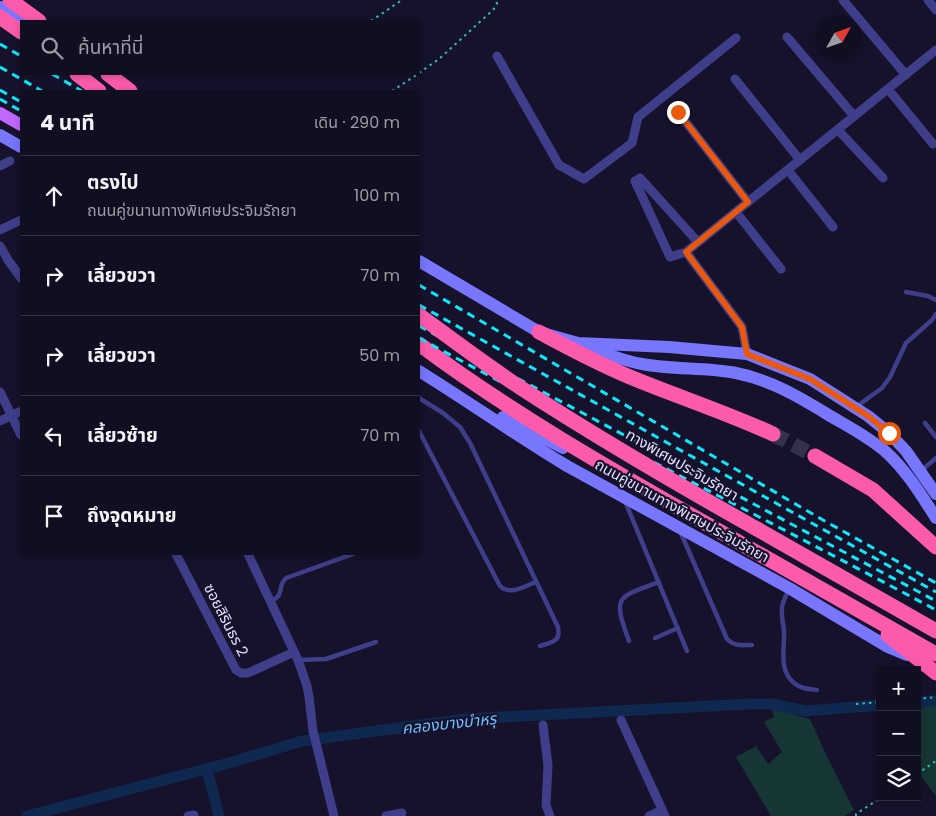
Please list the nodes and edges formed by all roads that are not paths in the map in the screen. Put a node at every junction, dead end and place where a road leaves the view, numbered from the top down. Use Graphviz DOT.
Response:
graph roads {
  1 [pos="10,0"];
  2 [pos="844,0"];
  3 [pos="928,0"];
  4 [pos="0,7"];
  5 [pos="936,10"];
  6 [pos="0,17"];
  7 [pos="21,20"];
  8 [pos="38,20"];
  9 [pos="20,31"];
  10 [pos="787,37"];
  11 [pos="736,38"];
  12 [pos="936,50"];
  13 [pos="497,56"];
  14 [pos="906,74"];
  15 [pos="78,75"];
  16 [pos="108,75"];
  17 [pos="109,75"];
  18 [pos="735,79"];
  19 [pos="888,89"];
  20 [pos="98,90"];
  21 [pos="129,90"];
  22 [pos="133,90"];
  23 [pos="678,112"];
  24 [pos="0,113"];
  25 [pos="854,116"];
  26 [pos="20,124"];
  27 [pos="838,130"];
  28 [pos="0,135"];
  29 [pos="933,144"];
  30 [pos="20,146"];
  31 [pos="800,160"];
  32 [pos="10,161"];
  33 [pos="0,166"];
  34 [pos="788,170"];
  35 [pos="883,178"];
  36 [pos="748,202"];
  37 [pos="736,212"];
  38 [pos="20,220"];
  39 [pos="833,226"];
  40 [pos="0,230"];
  41 [pos="698,242"];
  42 [pos="0,246"];
  43 [pos="686,252"];
  44 [pos="420,261"];
  45 [pos="781,269"];
  46 [pos="20,277"];
  47 [pos="906,292"];
  48 [pos="936,300"];
  49 [pos="936,314"];
  50 [pos="420,316"];
  51 [pos="539,332"];
  52 [pos="578,343"];
  53 [pos="420,345"];
  54 [pos="747,354"];
  55 [pos="420,372"];
  56 [pos="0,392"];
  57 [pos="460,397"];
  58 [pos="420,399"];
  59 [pos="855,408"];
  60 [pos="20,412"];
  61 [pos="12,416"];
  62 [pos="0,421"];
  63 [pos="925,423"];
  64 [pos="20,432"];
  65 [pos="420,434"];
  66 [pos="773,434"];
  67 [pos="936,437"];
  68 [pos="815,456"];
  69 [pos="936,458"];
  70 [pos="920,472"];
  71 [pos="936,494"];
  72 [pos="624,498"];
  73 [pos="936,518"];
  74 [pos="678,528"];
  75 [pos="936,547"];
  76 [pos="177,555"];
  77 [pos="248,555"];
  78 [pos="350,555"];
  79 [pos="536,582"];
  80 [pos="659,582"];
  81 [pos="789,588"];
  82 [pos="271,601"];
  83 [pos="678,628"];
  84 [pos="879,628"];
  85 [pos="936,631"];
  86 [pos="655,638"];
  87 [pos="629,641"];
  88 [pos="376,642"];
  89 [pos="752,645"];
  90 [pos="540,646"];
  91 [pos="936,650"];
  92 [pos="687,651"];
  93 [pos="936,654"];
  94 [pos="296,656"];
  95 [pos="936,667"];
  96 [pos="936,673"];
  97 [pos="817,690"];
  98 [pos="621,720"];
  99 [pos="543,725"];
  100 [pos="402,813"];
  101 [pos="663,813"];
  102 [pos="334,816"];
  103 [pos="386,816"];
  104 [pos="550,816"];
  105 [pos="649,816"];
  1 -- 8 [label="highway"];
  2 -- 14 [label="street"];
  3 -- 5 [label="street"];
  4 -- 7 [label="main road"];
  6 -- 9 [label="highway"];
  10 -- 25 [label="street"];
  11 -- 13 [label="street"];
  12 -- 14 [label="street"];
  14 -- 19 [label="street"];
  15 -- 20 [label="highway"];
  16 -- 21 [label="highway, bridge"];
  17 -- 22 [label="main road"];
  18 -- 31 [label="street"];
  19 -- 25 [label="street"];
  19 -- 29 [label="street"];
  23 -- 36 [label="street"];
  24 -- 26 [label="main road"];
  25 -- 27 [label="street"];
  27 -- 31 [label="street"];
  27 -- 35 [label="street"];
  28 -- 30 [label="main road"];
  31 -- 34 [label="street"];
  32 -- 33 [label="street"];
  34 -- 36 [label="street"];
  34 -- 39 [label="street"];
  36 -- 37 [label="street"];
  37 -- 41 [label="street"];
  37 -- 45 [label="street"];
  38 -- 40 [label="street"];
  41 -- 43 [label="street"];
  41 -- 43 [label="street"];
  42 -- 46 [label="street"];
  43 -- 54 [label="street"];
  44 -- 51 [label="main road"];
  47 -- 48 [label="lane"];
  49 -- 59 [label="lane"];
  50 -- 85 [label="highway, ทางพิเศษประจิมรัถยา, bridge"];
  51 -- 52 [label="main road"];
  51 -- 66 [label="highway"];
  52 -- 54 [label="main road"];
  52 -- 73 [label="main road"];
  53 -- 93 [label="highway, bridge"];
  54 -- 59 [label="main road"];
  55 -- 57 [label="main road, ถนนคู่ขนานทางพิเศษประจิมรัถยา"];
  56 -- 61 [label="street"];
  57 -- 72 [label="main road, ถนนคู่ขนานทางพิเศษประจิมรัถยา"];
  57 -- 84 [label="main road"];
  58 -- 79 [label="lane"];
  59 -- 70 [label="main road"];
  60 -- 61 [label="street"];
  61 -- 62 [label="street"];
  61 -- 64 [label="street"];
  63 -- 67 [label="lane"];
  65 -- 79 [label="lane"];
  68 -- 75 [label="highway"];
  69 -- 70 [label="lane"];
  70 -- 71 [label="main road"];
  72 -- 74 [label="main road, ถนนคู่ขนานทางพิเศษประจิมรัถยา"];
  72 -- 80 [label="lane"];
  74 -- 81 [label="main road, ถนนคู่ขนานทางพิเศษประจิมรัถยา"];
  74 -- 89 [label="lane"];
  76 -- 94 [label="street, ซอยสิรินธร 2"];
  77 -- 82 [label="street"];
  78 -- 82 [label="lane"];
  79 -- 90 [label="lane"];
  80 -- 83 [label="lane"];
  80 -- 87 [label="lane"];
  81 -- 95 [label="main road, ถนนคู่ขนานทางพิเศษประจิมรัถยา"];
  81 -- 97 [label="lane"];
  82 -- 94 [label="street"];
  83 -- 86 [label="lane"];
  83 -- 92 [label="lane"];
  84 -- 91 [label="main road, bridge"];
  84 -- 96 [label="highway, bridge"];
  88 -- 94 [label="lane"];
  94 -- 102 [label="street"];
  98 -- 101 [label="street"];
  99 -- 104 [label="street"];
  100 -- 103 [label="street"];
  101 -- 105 [label="street"];
}
